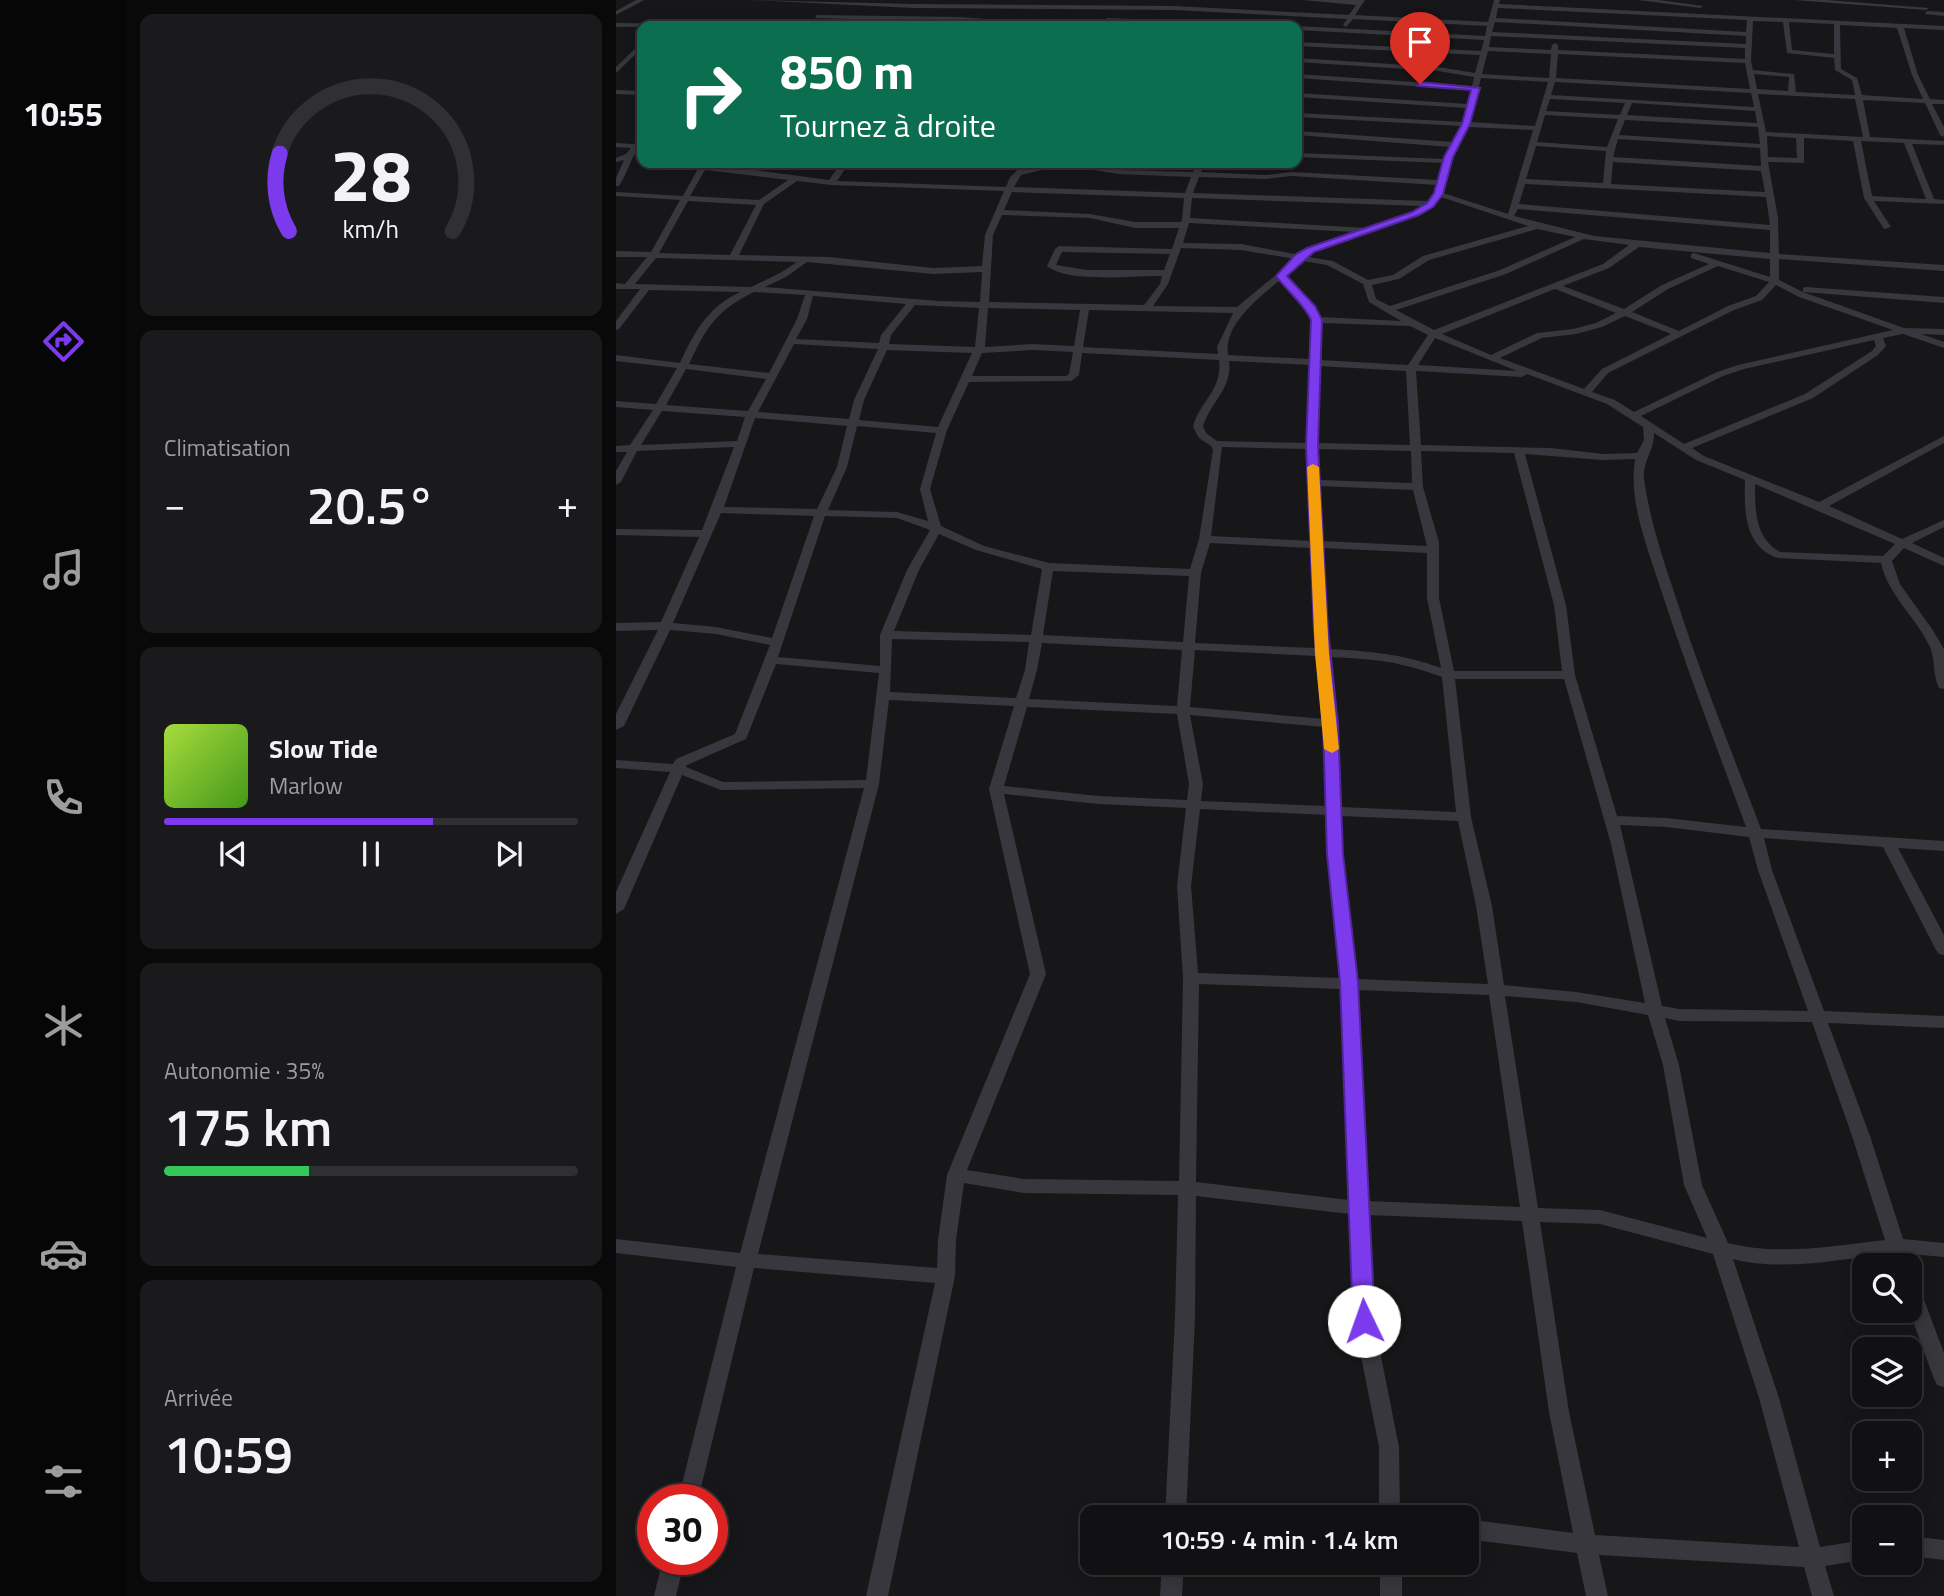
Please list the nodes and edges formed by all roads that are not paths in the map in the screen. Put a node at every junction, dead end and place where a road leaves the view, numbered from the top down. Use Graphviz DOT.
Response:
graph roads {
  1 [pos="641,0"];
  2 [pos="754,0"];
  3 [pos="1079,0"];
  4 [pos="1122,0"];
  5 [pos="1214,0"];
  6 [pos="1304,0"];
  7 [pos="1584,0"];
  8 [pos="1641,0"];
  9 [pos="1797,0"];
  10 [pos="1925,0"];
  11 [pos="834,1"];
  12 [pos="1361,1"];
  13 [pos="1809,1"];
  14 [pos="971,3"];
  15 [pos="1497,3"];
  16 [pos="1700,3"];
  17 [pos="1072,7"];
  18 [pos="1118,8"];
  19 [pos="1205,9"];
  20 [pos="1580,11"];
  21 [pos="1926,11"];
  22 [pos="616,13"];
  23 [pos="1944,14"];
  24 [pos="817,17"];
  25 [pos="1697,17"];
  26 [pos="1352,18"];
  27 [pos="960,19"];
  28 [pos="1750,19"];
  29 [pos="1107,20"];
  30 [pos="1786,20"];
  31 [pos="813,21"];
  32 [pos="993,21"];
  33 [pos="1063,21"];
  34 [pos="1125,21"];
  35 [pos="1198,21"];
  36 [pos="1811,21"];
  37 [pos="1493,22"];
  38 [pos="1837,23"];
  39 [pos="1564,24"];
  40 [pos="1575,24"];
  41 [pos="616,25"];
  42 [pos="637,25"];
  43 [pos="1900,26"];
  44 [pos="1929,27"];
  45 [pos="1302,28"];
  46 [pos="1944,28"];
  47 [pos="1692,29"];
  48 [pos="1343,31"];
  49 [pos="1749,34"];
  50 [pos="1487,36"];
  51 [pos="1556,38"];
  52 [pos="1302,44"];
  53 [pos="1335,46"];
  54 [pos="1747,46"];
  55 [pos="1483,51"];
  56 [pos="1555,52"];
  57 [pos="1836,56"];
  58 [pos="637,58"];
  59 [pos="1302,60"];
  60 [pos="1748,61"];
  61 [pos="1326,62"];
  62 [pos="1751,72"];
  63 [pos="619,75"];
  64 [pos="1302,76"];
  65 [pos="1479,76"];
  66 [pos="1319,78"];
  67 [pos="1552,80"];
  68 [pos="1636,85"];
  69 [pos="1476,88"];
  70 [pos="616,90"];
  71 [pos="1755,91"];
  72 [pos="637,92"];
  73 [pos="1792,93"];
  74 [pos="1302,95"];
  75 [pos="1309,96"];
  76 [pos="1858,96"];
  77 [pos="1547,97"];
  78 [pos="1632,101"];
  79 [pos="1930,101"];
  80 [pos="1944,102"];
  81 [pos="1472,106"];
  82 [pos="1302,107"];
  83 [pos="1759,108"];
  84 [pos="1543,113"];
  85 [pos="1302,115"];
  86 [pos="1622,117"];
  87 [pos="1466,124"];
  88 [pos="1537,128"];
  89 [pos="1763,129"];
  90 [pos="1302,133"];
  91 [pos="1944,135"];
  92 [pos="1800,136"];
  93 [pos="1615,137"];
  94 [pos="1862,140"];
  95 [pos="1906,141"];
  96 [pos="1533,144"];
  97 [pos="1944,144"];
  98 [pos="616,145"];
  99 [pos="1457,145"];
  100 [pos="637,146"];
  101 [pos="1763,146"];
  102 [pos="637,148"];
  103 [pos="1610,149"];
  104 [pos="1302,155"];
  105 [pos="629,156"];
  106 [pos="1608,159"];
  107 [pos="616,160"];
  108 [pos="1447,161"];
  109 [pos="1765,164"];
  110 [pos="703,168"];
  111 [pos="725,168"];
  112 [pos="842,168"];
  113 [pos="1024,168"];
  114 [pos="1042,168"];
  115 [pos="1094,168"];
  116 [pos="1199,168"];
  117 [pos="1017,174"];
  118 [pos="1196,175"];
  119 [pos="796,178"];
  120 [pos="1522,181"];
  121 [pos="831,183"];
  122 [pos="1442,183"];
  123 [pos="616,184"];
  124 [pos="1607,186"];
  125 [pos="1009,188"];
  126 [pos="616,194"];
  127 [pos="1439,194"];
  128 [pos="1188,195"];
  129 [pos="1770,195"];
  130 [pos="688,198"];
  131 [pos="1868,198"];
  132 [pos="1931,201"];
  133 [pos="1944,202"];
  134 [pos="761,203"];
  135 [pos="1430,205"];
  136 [pos="1514,206"];
  137 [pos="997,212"];
  138 [pos="1614,215"];
  139 [pos="1512,219"];
  140 [pos="1185,223"];
  141 [pos="1537,226"];
  142 [pos="1887,227"];
  143 [pos="1775,228"];
  144 [pos="1368,230"];
  145 [pos="1582,237"];
  146 [pos="1606,240"];
  147 [pos="1637,244"];
  148 [pos="1659,246"];
  149 [pos="1176,248"];
  150 [pos="616,254"];
  151 [pos="653,256"];
  152 [pos="1774,256"];
  153 [pos="733,258"];
  154 [pos="1297,259"];
  155 [pos="804,260"];
  156 [pos="1718,263"];
  157 [pos="1944,268"];
  158 [pos="984,269"];
  159 [pos="1165,273"];
  160 [pos="1282,276"];
  161 [pos="1775,281"];
  162 [pos="1367,283"];
  163 [pos="616,286"];
  164 [pos="628,286"];
  165 [pos="646,287"];
  166 [pos="1557,287"];
  167 [pos="1792,289"];
  168 [pos="751,290"];
  169 [pos="810,292"];
  170 [pos="1944,300"];
  171 [pos="912,302"];
  172 [pos="984,305"];
  173 [pos="1084,308"];
  174 [pos="1147,308"];
  175 [pos="1239,310"];
  176 [pos="1388,310"];
  177 [pos="1626,312"];
  178 [pos="1316,320"];
  179 [pos="1413,324"];
  180 [pos="616,327"];
  181 [pos="1906,330"];
  182 [pos="1944,332"];
  183 [pos="1433,334"];
  184 [pos="1679,334"];
  185 [pos="1878,336"];
  186 [pos="790,341"];
  187 [pos="1944,345"];
  188 [pos="882,348"];
  189 [pos="1080,349"];
  190 [pos="980,350"];
  191 [pos="1223,357"];
  192 [pos="616,358"];
  193 [pos="1492,358"];
  194 [pos="1315,364"];
  195 [pos="683,365"];
  196 [pos="1411,369"];
  197 [pos="1538,375"];
  198 [pos="769,376"];
  199 [pos="966,379"];
  200 [pos="1587,391"];
  201 [pos="616,404"];
  202 [pos="657,407"];
  203 [pos="751,416"];
  204 [pos="1633,416"];
  205 [pos="851,424"];
  206 [pos="1648,426"];
  207 [pos="942,430"];
  208 [pos="1944,439"];
  209 [pos="741,444"];
  210 [pos="1215,444"];
  211 [pos="1312,446"];
  212 [pos="1417,448"];
  213 [pos="1683,448"];
  214 [pos="616,449"];
  215 [pos="631,449"];
  216 [pos="1519,451"];
  217 [pos="1641,456"];
  218 [pos="1750,479"];
  219 [pos="616,482"];
  220 [pos="1314,483"];
  221 [pos="1418,487"];
  222 [pos="1820,506"];
  223 [pos="716,510"];
  224 [pos="823,511"];
  225 [pos="1944,523"];
  226 [pos="936,530"];
  227 [pos="616,532"];
  228 [pos="706,534"];
  229 [pos="1205,539"];
  230 [pos="1317,543"];
  231 [pos="1903,543"];
  232 [pos="1433,550"];
  233 [pos="1886,560"];
  234 [pos="1944,562"];
  235 [pos="1048,567"];
  236 [pos="1195,573"];
  237 [pos="666,625"];
  238 [pos="616,627"];
  239 [pos="886,635"];
  240 [pos="1037,640"];
  241 [pos="775,642"];
  242 [pos="1190,647"];
  243 [pos="1322,654"];
  244 [pos="771,660"];
  245 [pos="886,670"];
  246 [pos="1448,675"];
  247 [pos="1569,675"];
  248 [pos="1944,685"];
  249 [pos="883,696"];
  250 [pos="1023,703"];
  251 [pos="1183,710"];
  252 [pos="1331,724"];
  253 [pos="617,726"];
  254 [pos="616,764"];
  255 [pos="678,769"];
  256 [pos="872,784"];
  257 [pos="996,789"];
  258 [pos="1193,804"];
  259 [pos="1334,811"];
  260 [pos="1464,817"];
  261 [pos="1611,821"];
  262 [pos="1755,833"];
  263 [pos="1889,845"];
  264 [pos="1944,846"];
  265 [pos="616,908"];
  266 [pos="1944,950"];
  267 [pos="1191,978"];
  268 [pos="1349,982"];
  269 [pos="1496,990"];
  270 [pos="1655,1013"];
  271 [pos="1819,1016"];
  272 [pos="1944,1022"];
  273 [pos="956,1175"];
  274 [pos="1187,1188"];
  275 [pos="1358,1208"];
  276 [pos="1530,1216"];
  277 [pos="616,1246"];
  278 [pos="1895,1247"];
  279 [pos="1721,1249"];
  280 [pos="1944,1250"];
  281 [pos="1897,1253"];
  282 [pos="747,1260"];
  283 [pos="946,1276"];
  284 [pos="1922,1319"];
  285 [pos="1944,1379"];
  286 [pos="692,1484"];
  287 [pos="1176,1505"];
  288 [pos="1390,1505"];
  289 [pos="1479,1531"];
  290 [pos="1586,1544"];
  291 [pos="1922,1547"];
  292 [pos="1944,1550"];
  293 [pos="1852,1552"];
  294 [pos="1811,1558"];
  295 [pos="670,1575"];
  296 [pos="1172,1575"];
  297 [pos="1391,1575"];
  298 [pos="665,1596"];
  299 [pos="877,1596"];
  300 [pos="1171,1596"];
  301 [pos="1391,1596"];
  302 [pos="1597,1596"];
  303 [pos="1822,1596"];
  1 -- 22 [label="street"];
  2 -- 11 [label="street"];
  3 -- 17 [label="street"];
  4 -- 18 [label="street"];
  5 -- 19 [label="street"];
  6 -- 12 [label="street"];
  7 -- 20 [label="street"];
  8 -- 16 [label="street"];
  9 -- 13 [label="street"];
  10 -- 21 [label="street"];
  11 -- 14 [label="street"];
  11 -- 24 [label="street"];
  12 -- 26 [label="street"];
  13 -- 21 [label="street"];
  13 -- 36 [label="street"];
  14 -- 17 [label="street"];
  14 -- 27 [label="street"];
  15 -- 20 [label="street"];
  15 -- 37 [label="street"];
  16 -- 25 [label="street"];
  17 -- 18 [label="street"];
  17 -- 33 [label="street"];
  18 -- 19 [label="street"];
  18 -- 29 [label="street"];
  19 -- 26 [label="street"];
  19 -- 35 [label="street"];
  20 -- 25 [label="street"];
  20 -- 40 [label="street"];
  21 -- 23 [label="street"];
  21 -- 44 [label="street"];
  24 -- 27 [label="street"];
  24 -- 31 [label="street"];
  25 -- 28 [label="street"];
  25 -- 47 [label="street"];
  26 -- 37 [label="street"];
  26 -- 48 [label="street"];
  27 -- 32 [label="street"];
  28 -- 30 [label="street"];
  28 -- 49 [label="street"];
  29 -- 34 [label="street"];
  30 -- 36 [label="street"];
  30 -- 57 [label="street"];
  36 -- 38 [label="street"];
  37 -- 39 [label="street"];
  37 -- 50 [label="street"];
  38 -- 43 [label="street"];
  38 -- 57 [label="street"];
  39 -- 40 [label="street"];
  39 -- 51 [label="street"];
  40 -- 47 [label="street"];
  41 -- 42 [label="street"];
  43 -- 44 [label="street"];
  43 -- 79 [label="street"];
  44 -- 46 [label="street"];
  45 -- 48 [label="street"];
  47 -- 49 [label="street"];
  48 -- 50 [label="street"];
  48 -- 53 [label="street"];
  49 -- 54 [label="street"];
  50 -- 51 [label="street"];
  50 -- 55 [label="street"];
  51 -- 54 [label="street"];
  51 -- 56 [label="street"];
  52 -- 53 [label="street"];
  53 -- 55 [label="street"];
  53 -- 61 [label="street"];
  54 -- 60 [label="street"];
  55 -- 56 [label="street"];
  55 -- 65 [label="street"];
  56 -- 60 [label="street"];
  56 -- 67 [label="street"];
  57 -- 76 [label="street"];
  58 -- 63 [label="street"];
  59 -- 61 [label="street"];
  60 -- 62 [label="street"];
  61 -- 65 [label="street"];
  61 -- 66 [label="street"];
  62 -- 71 [label="street"];
  62 -- 73 [label="street"];
  63 -- 70 [label="street"];
  64 -- 66 [label="street"];
  65 -- 67 [label="street"];
  65 -- 69 [label="street"];
  66 -- 69 [label="street"];
  66 -- 75 [label="street"];
  67 -- 68 [label="street"];
  67 -- 77 [label="street"];
  68 -- 71 [label="street"];
  68 -- 78 [label="street"];
  69 -- 81 [label="street"];
  70 -- 72 [label="street"];
  71 -- 73 [label="street"];
  71 -- 83 [label="street"];
  73 -- 76 [label="street"];
  74 -- 75 [label="street"];
  75 -- 81 [label="street"];
  75 -- 82 [label="street"];
  76 -- 79 [label="street"];
  76 -- 94 [label="street"];
  77 -- 78 [label="street"];
  77 -- 84 [label="street"];
  78 -- 83 [label="street"];
  78 -- 86 [label="street"];
  79 -- 80 [label="street"];
  79 -- 91 [label="street"];
  81 -- 87 [label="street"];
  83 -- 89 [label="street"];
  84 -- 86 [label="street"];
  84 -- 88 [label="street"];
  85 -- 87 [label="street"];
  86 -- 89 [label="street"];
  86 -- 93 [label="street"];
  87 -- 88 [label="street"];
  87 -- 99 [label="street"];
  88 -- 96 [label="street"];
  89 -- 92 [label="street"];
  89 -- 101 [label="street"];
  90 -- 99 [label="street"];
  92 -- 94 [label="street"];
  92 -- 109 [label="street"];
  93 -- 101 [label="street"];
  93 -- 103 [label="street"];
  94 -- 95 [label="street"];
  94 -- 131 [label="street"];
  95 -- 97 [label="street"];
  95 -- 132 [label="street"];
  96 -- 103 [label="street"];
  96 -- 120 [label="street"];
  98 -- 100 [label="street"];
  99 -- 108 [label="street"];
  101 -- 109 [label="street"];
  102 -- 105 [label="street"];
  103 -- 106 [label="street"];
  104 -- 108 [label="street"];
  105 -- 107 [label="street"];
  105 -- 123 [label="street"];
  106 -- 109 [label="street"];
  106 -- 124 [label="street"];
  108 -- 122 [label="street"];
  109 -- 129 [label="street"];
  110 -- 130 [label="street"];
  111 -- 119 [label="street"];
  112 -- 121 [label="street"];
  113 -- 117 [label="street"];
  114 -- 117 [label="street"];
  115 -- 118 [label="street"];
  116 -- 118 [label="street"];
  117 -- 125 [label="street"];
  118 -- 122 [label="street"];
  118 -- 128 [label="street"];
  119 -- 121 [label="street"];
  119 -- 134 [label="street"];
  120 -- 124 [label="street"];
  120 -- 136 [label="street"];
  121 -- 125 [label="street"];
  122 -- 127 [label="street"];
  124 -- 129 [label="street"];
  125 -- 128 [label="street"];
  125 -- 137 [label="street"];
  126 -- 130 [label="street"];
  127 -- 135 [label="street"];
  127 -- 139 [label="street"];
  128 -- 135 [label="street"];
  128 -- 140 [label="street"];
  129 -- 143 [label="street"];
  130 -- 134 [label="street"];
  130 -- 151 [label="street"];
  131 -- 132 [label="street"];
  131 -- 142 [label="street"];
  132 -- 133 [label="street"];
  134 -- 153 [label="street"];
  135 -- 144 [label="street"];
  136 -- 138 [label="street"];
  136 -- 139 [label="street"];
  137 -- 140 [label="street"];
  137 -- 158 [label="street"];
  138 -- 143 [label="street"];
  138 -- 146 [label="street"];
  139 -- 141 [label="street"];
  140 -- 144 [label="street"];
  140 -- 149 [label="street"];
  141 -- 145 [label="street"];
  141 -- 162 [label="street"];
  143 -- 152 [label="street"];
  144 -- 154 [label="street"];
  145 -- 146 [label="street"];
  145 -- 176 [label="street"];
  146 -- 147 [label="street"];
  147 -- 148 [label="street"];
  147 -- 166 [label="street"];
  148 -- 152 [label="street"];
  148 -- 156 [label="street"];
  149 -- 154 [label="street"];
  149 -- 159 [label="street"];
  149 -- 159 [label="street"];
  150 -- 151 [label="street"];
  151 -- 153 [label="street"];
  151 -- 164 [label="street"];
  152 -- 157 [label="street"];
  152 -- 161 [label="street"];
  153 -- 155 [label="street"];
  154 -- 160 [label="street"];
  154 -- 162 [label="street"];
  155 -- 158 [label="street"];
  155 -- 168 [label="street"];
  156 -- 161 [label="street"];
  156 -- 177 [label="street"];
  158 -- 172 [label="street"];
  159 -- 174 [label="street"];
  160 -- 175 [label="street"];
  160 -- 178 [label="street"];
  161 -- 167 [label="street"];
  161 -- 184 [label="street"];
  162 -- 176 [label="street"];
  163 -- 164 [label="street"];
  164 -- 165 [label="street"];
  165 -- 168 [label="street"];
  165 -- 180 [label="street"];
  166 -- 177 [label="street"];
  166 -- 183 [label="street"];
  167 -- 170 [label="street"];
  167 -- 181 [label="street"];
  168 -- 169 [label="street"];
  168 -- 195 [label="street"];
  169 -- 171 [label="street"];
  169 -- 186 [label="street"];
  171 -- 172 [label="street"];
  171 -- 188 [label="street"];
  172 -- 173 [label="street"];
  172 -- 190 [label="street"];
  173 -- 174 [label="street"];
  173 -- 189 [label="street"];
  174 -- 175 [label="street"];
  175 -- 191 [label="street"];
  176 -- 179 [label="street"];
  177 -- 184 [label="street"];
  177 -- 193 [label="street"];
  178 -- 179 [label="street"];
  178 -- 194 [label="street"];
  179 -- 183 [label="street"];
  181 -- 182 [label="street"];
  181 -- 185 [label="street"];
  181 -- 187 [label="street"];
  183 -- 193 [label="street"];
  183 -- 196 [label="street"];
  184 -- 200 [label="street"];
  185 -- 204 [label="street"];
  185 -- 213 [label="street"];
  186 -- 188 [label="street"];
  186 -- 198 [label="street"];
  188 -- 190 [label="street"];
  188 -- 205 [label="street"];
  189 -- 190 [label="street"];
  189 -- 191 [label="street"];
  189 -- 199 [label="street"];
  190 -- 199 [label="street"];
  191 -- 194 [label="street"];
  191 -- 210 [label="street"];
  192 -- 195 [label="street"];
  193 -- 197 [label="street"];
  194 -- 196 [label="street"];
  194 -- 211 [label="street"];
  195 -- 198 [label="street"];
  195 -- 202 [label="street"];
  196 -- 197 [label="street"];
  196 -- 212 [label="street"];
  197 -- 200 [label="street"];
  198 -- 203 [label="street"];
  199 -- 207 [label="street"];
  200 -- 204 [label="street"];
  201 -- 202 [label="street"];
  202 -- 203 [label="street"];
  202 -- 215 [label="street"];
  203 -- 205 [label="street"];
  203 -- 209 [label="street"];
  204 -- 206 [label="street"];
  205 -- 207 [label="street"];
  205 -- 224 [label="street"];
  206 -- 213 [label="street"];
  206 -- 217 [label="street"];
  207 -- 226 [label="street"];
  208 -- 222 [label="street"];
  209 -- 215 [label="street"];
  209 -- 223 [label="street"];
  210 -- 211 [label="street"];
  210 -- 229 [label="street"];
  211 -- 212 [label="street"];
  211 -- 220 [label="street"];
  212 -- 216 [label="street"];
  212 -- 221 [label="street"];
  213 -- 218 [label="street"];
  214 -- 215 [label="street"];
  215 -- 219 [label="street"];
  216 -- 217 [label="street"];
  216 -- 247 [label="street"];
  217 -- 262 [label="street"];
  218 -- 222 [label="street"];
  218 -- 233 [label="street"];
  220 -- 221 [label="street"];
  220 -- 230 [label="street"];
  221 -- 232 [label="street"];
  222 -- 231 [label="street"];
  223 -- 224 [label="street"];
  223 -- 228 [label="street"];
  224 -- 226 [label="street"];
  224 -- 241 [label="street"];
  225 -- 231 [label="street"];
  226 -- 235 [label="street"];
  226 -- 239 [label="street"];
  227 -- 228 [label="street"];
  228 -- 237 [label="street"];
  229 -- 230 [label="street"];
  229 -- 236 [label="street"];
  230 -- 232 [label="street"];
  230 -- 243 [label="street"];
  231 -- 233 [label="street"];
  231 -- 234 [label="street"];
  232 -- 246 [label="street"];
  233 -- 248 [label="street"];
  235 -- 236 [label="street"];
  235 -- 240 [label="street"];
  236 -- 242 [label="street"];
  237 -- 238 [label="street"];
  237 -- 241 [label="street"];
  237 -- 253 [label="street"];
  239 -- 240 [label="street"];
  239 -- 245 [label="street"];
  240 -- 242 [label="street"];
  240 -- 250 [label="street"];
  241 -- 244 [label="street"];
  242 -- 243 [label="street"];
  242 -- 251 [label="street"];
  243 -- 246 [label="street"];
  243 -- 252 [label="street"];
  244 -- 245 [label="street"];
  244 -- 255 [label="street"];
  245 -- 249 [label="street"];
  246 -- 247 [label="street"];
  246 -- 260 [label="street"];
  247 -- 261 [label="street"];
  249 -- 250 [label="street"];
  249 -- 256 [label="street"];
  250 -- 251 [label="street"];
  250 -- 257 [label="street"];
  251 -- 252 [label="street"];
  251 -- 258 [label="street"];
  252 -- 259 [label="street"];
  254 -- 255 [label="street"];
  255 -- 256 [label="street"];
  255 -- 265 [label="street"];
  256 -- 282 [label="street"];
  257 -- 258 [label="street"];
  257 -- 273 [label="street"];
  258 -- 259 [label="street"];
  258 -- 267 [label="street"];
  259 -- 260 [label="street"];
  259 -- 268 [label="street"];
  260 -- 269 [label="street"];
  261 -- 262 [label="street"];
  261 -- 270 [label="street"];
  262 -- 263 [label="street"];
  262 -- 271 [label="street"];
  263 -- 264 [label="street"];
  263 -- 266 [label="street"];
  267 -- 268 [label="street"];
  267 -- 274 [label="street"];
  268 -- 269 [label="street"];
  268 -- 275 [label="street"];
  269 -- 270 [label="street"];
  269 -- 276 [label="street"];
  270 -- 271 [label="street"];
  270 -- 279 [label="street"];
  271 -- 272 [label="street"];
  271 -- 278 [label="street"];
  273 -- 274 [label="street"];
  273 -- 283 [label="street"];
  274 -- 275 [label="street"];
  274 -- 287 [label="street"];
  275 -- 276 [label="street"];
  275 -- 288 [label="street"];
  276 -- 279 [label="street"];
  276 -- 290 [label="street"];
  277 -- 282 [label="street"];
  278 -- 279 [label="street"];
  278 -- 280 [label="street"];
  278 -- 281 [label="street"];
  279 -- 294 [label="street"];
  282 -- 283 [label="street"];
  282 -- 286 [label="street"];
  283 -- 299 [label="street"];
  284 -- 285 [label="street"];
  289 -- 290 [label="street"];
  290 -- 294 [label="street"];
  290 -- 302 [label="street"];
  291 -- 292 [label="street"];
  293 -- 294 [label="street"];
  294 -- 303 [label="street"];
  295 -- 298 [label="street"];
  296 -- 300 [label="street"];
  297 -- 301 [label="street"];
}
